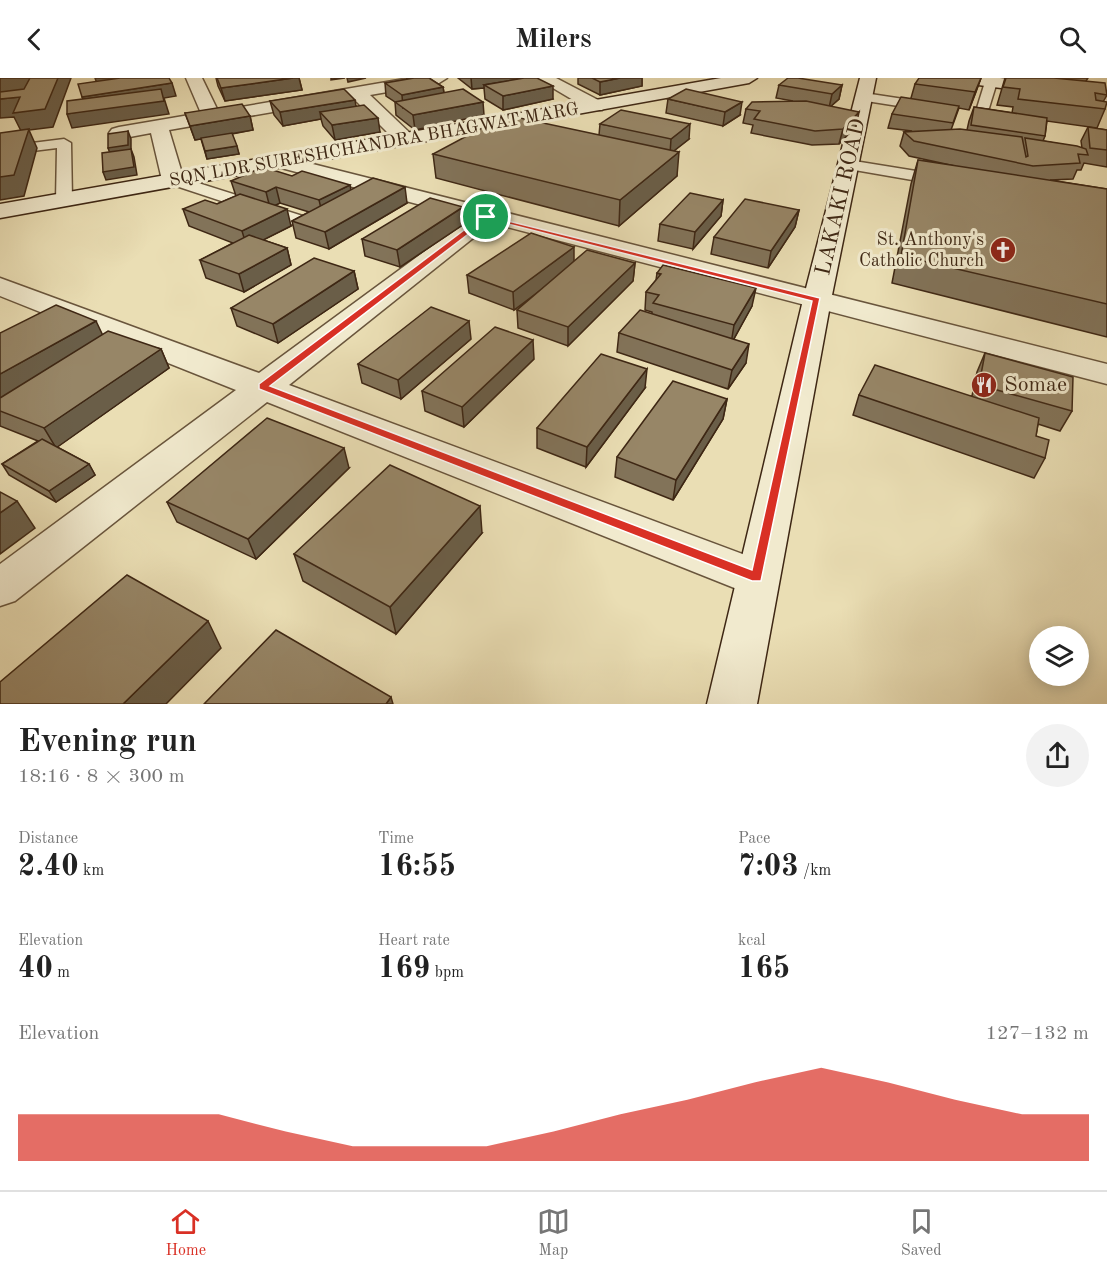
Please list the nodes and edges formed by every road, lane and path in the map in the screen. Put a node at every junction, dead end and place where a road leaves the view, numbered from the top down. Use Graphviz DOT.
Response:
graph roads {
  1 [pos="217,78"];
  2 [pos="438,78"];
  3 [pos="544,78"];
  4 [pos="749,78"];
  5 [pos="963,78"];
  6 [pos="195,80"];
  7 [pos="991,82"];
  8 [pos="866,88"];
  9 [pos="357,92"];
  10 [pos="1107,97"];
  11 [pos="596,106"];
  12 [pos="983,108"];
  13 [pos="943,109"];
  14 [pos="212,118"];
  15 [pos="159,127"];
  16 [pos="119,133"];
  17 [pos="405,139"];
  18 [pos="0,151"];
  19 [pos="277,161"];
  20 [pos="848,165"];
  21 [pos="173,180"];
  22 [pos="960,183"];
  23 [pos="64,200"];
  24 [pos="0,211"];
  25 [pos="486,217"];
  26 [pos="303,222"];
  27 [pos="0,286"];
  28 [pos="817,300"];
  29 [pos="1107,374"];
  30 [pos="262,387"];
  31 [pos="757,578"];
  32 [pos="0,588"];
  33 [pos="732,704"];
  1 -- 6 [label="street"];
  2 -- 9 [label="street"];
  3 -- 11 [label="street"];
  4 -- 11 [label="street, SQN LDR SURESHCHANDRA BHAGWAT MARG"];
  5 -- 7 [label="street"];
  6 -- 14 [label="street"];
  7 -- 10 [label="street"];
  7 -- 12 [label="lane"];
  8 -- 13 [label="lane"];
  8 -- 20 [label="street, LAKAKI ROAD"];
  9 -- 14 [label="street"];
  9 -- 17 [label="street"];
  11 -- 17 [label="street, SQN LDR SURESHCHANDRA BHAGWAT MARG"];
  14 -- 15 [label="street"];
  15 -- 16 [label="street"];
  15 -- 21 [label="street"];
  17 -- 19 [label="street, SQN LDR SURESHCHANDRA BHAGWAT MARG"];
  18 -- 23 [label="lane"];
  19 -- 21 [label="street, SQN LDR SURESHCHANDRA BHAGWAT MARG"];
  19 -- 25 [label="street"];
  20 -- 22 [label="lane"];
  20 -- 28 [label="street, LAKAKI ROAD"];
  21 -- 23 [label="street, SQN LDR SURESHCHANDRA BHAGWAT MARG"];
  21 -- 26 [label="lane"];
  23 -- 24 [label="street, SQN LDR SURESHCHANDRA BHAGWAT MARG"];
  25 -- 28 [label="street"];
  25 -- 30 [label="street"];
  27 -- 30 [label="street"];
  28 -- 29 [label="street"];
  28 -- 31 [label="street, LAKAKI ROAD"];
  30 -- 31 [label="street"];
  30 -- 32 [label="street"];
  31 -- 33 [label="street, LAKAKI ROAD"];
}
